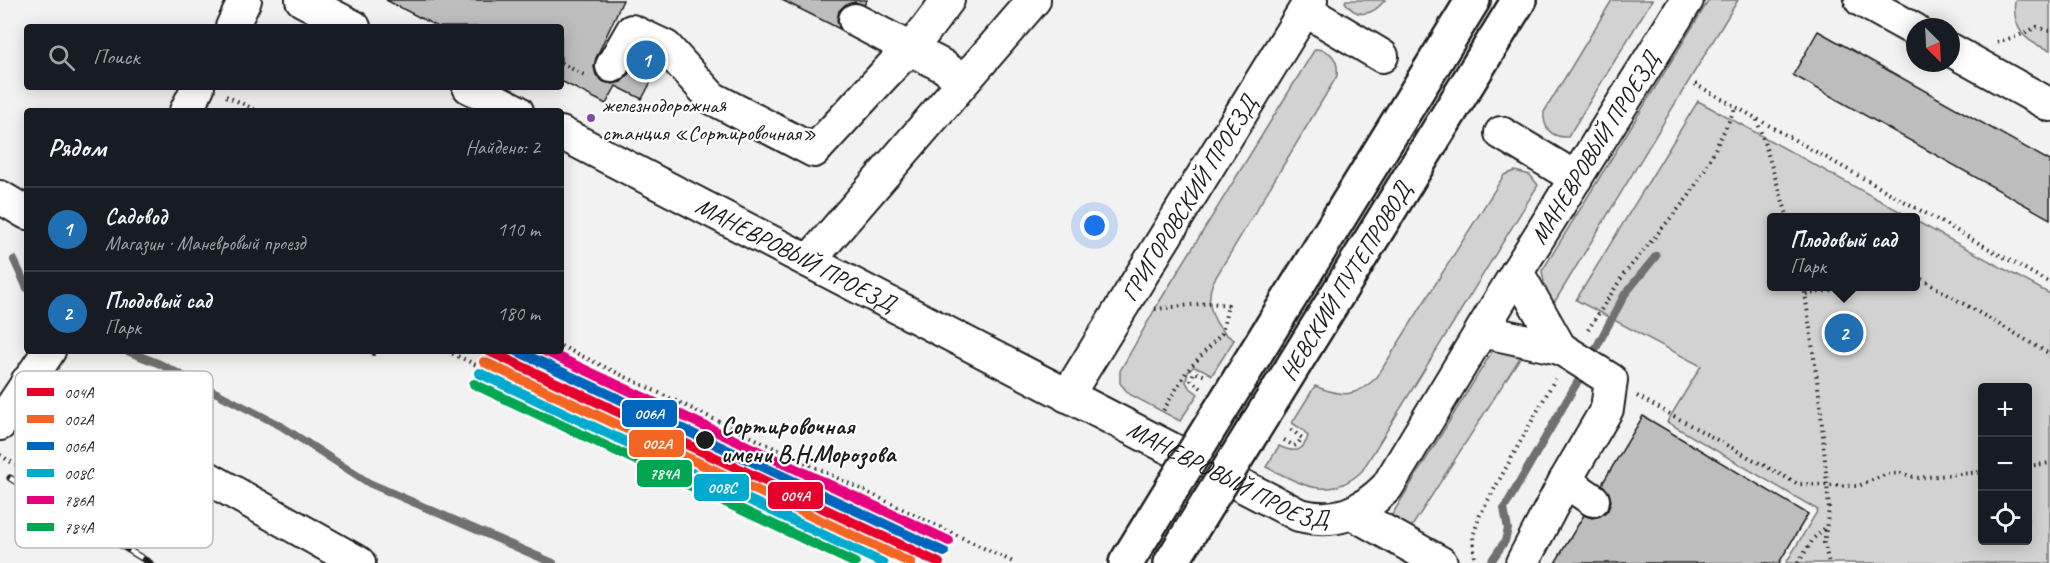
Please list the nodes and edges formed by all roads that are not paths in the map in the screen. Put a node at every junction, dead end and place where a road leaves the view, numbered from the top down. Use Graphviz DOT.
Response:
graph roads {
  1 [pos="245,0"];
  2 [pos="302,0"];
  3 [pos="948,0"];
  4 [pos="1034,0"];
  5 [pos="1473,0"];
  6 [pos="1520,0"];
  7 [pos="1687,0"];
  8 [pos="1308,5"];
  9 [pos="1880,5"];
  10 [pos="855,20"];
  11 [pos="233,24"];
  12 [pos="348,24"];
  13 [pos="1906,24"];
  14 [pos="911,49"];
  15 [pos="1960,55"];
  16 [pos="1382,56"];
  17 [pos="612,66"];
  18 [pos="963,81"];
  19 [pos="475,90"];
  20 [pos="212,91"];
  21 [pos="2050,105"];
  22 [pos="190,108"];
  23 [pos="511,108"];
  24 [pos="1501,133"];
  25 [pos="564,135"];
  26 [pos="1576,178"];
  27 [pos="0,196"];
  28 [pos="24,211"];
  29 [pos="809,261"];
  30 [pos="1517,272"];
  31 [pos="1482,331"];
  32 [pos="1560,348"];
  33 [pos="47,354"];
  34 [pos="35,371"];
  35 [pos="1067,396"];
  36 [pos="15,401"];
  37 [pos="0,424"];
  38 [pos="1230,435"];
  39 [pos="1209,469"];
  40 [pos="213,481"];
  41 [pos="1565,481"];
  42 [pos="1593,500"];
  43 [pos="1352,513"];
  44 [pos="359,563"];
  45 [pos="1126,563"];
  46 [pos="1171,563"];
  47 [pos="1441,563"];
  48 [pos="1522,563"];
  1 -- 11 [label="street"];
  2 -- 12 [label="street"];
  3 -- 14 [label="street"];
  4 -- 18 [label="street"];
  5 -- 45 [label="main road, НЕВСКИЙ ПУТЕПРОВОД, bridge"];
  6 -- 46 [label="main road, НЕВСКИЙ ПУТЕПРОВОД, bridge"];
  7 -- 26 [label="street, МАНЕВРОВЫЙ ПРОЕЗД"];
  8 -- 16 [label="street"];
  8 -- 35 [label="street, ГРИГОРОВСКИЙ ПРОЕЗД"];
  9 -- 13 [label="street"];
  10 -- 14 [label="street"];
  14 -- 17 [label="street"];
  14 -- 18 [label="street"];
  15 -- 21 [label="street"];
  18 -- 29 [label="street"];
  19 -- 23 [label="street"];
  20 -- 22 [label="street"];
  24 -- 26 [label="street"];
  25 -- 29 [label="street, МАНЕВРОВЫЙ ПРОЕЗД"];
  26 -- 30 [label="street, МАНЕВРОВЫЙ ПРОЕЗД"];
  27 -- 28 [label="street"];
  29 -- 35 [label="street, МАНЕВРОВЫЙ ПРОЕЗД"];
  30 -- 31 [label="street, МАНЕВРОВЫЙ ПРОЕЗД"];
  30 -- 32 [label="street"];
  31 -- 32 [label="street"];
  31 -- 43 [label="street, МАНЕВРОВЫЙ ПРОЕЗД"];
  32 -- 41 [label="street"];
  33 -- 34 [label="street"];
  35 -- 39 [label="street, МАНЕВРОВЫЙ ПРОЕЗД"];
  36 -- 37 [label="street"];
  38 -- 39 [label="street"];
  39 -- 43 [label="street, МАНЕВРОВЫЙ ПРОЕЗД"];
  40 -- 44 [label="street"];
  41 -- 42 [label="street"];
  41 -- 48 [label="street"];
  43 -- 47 [label="street"];
}
